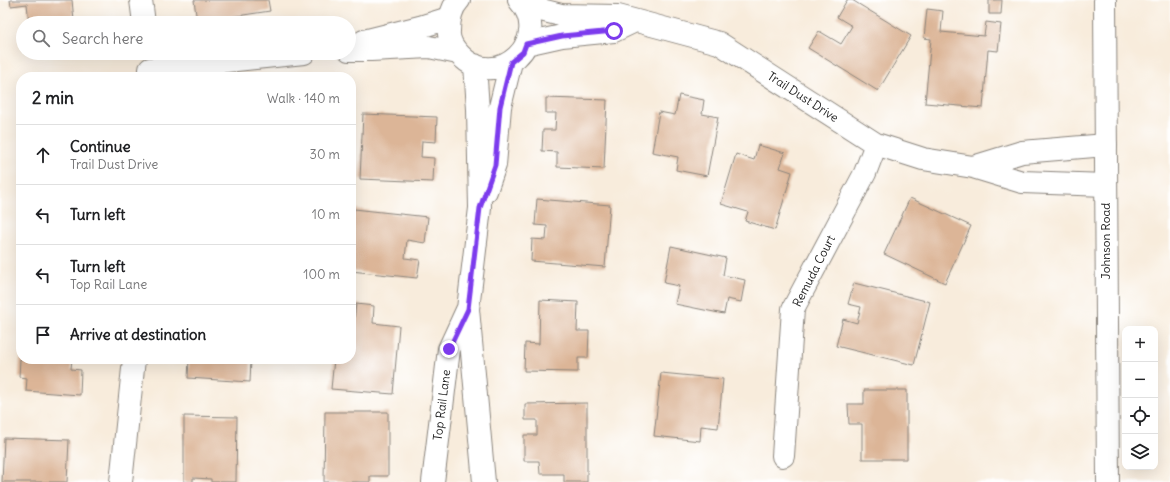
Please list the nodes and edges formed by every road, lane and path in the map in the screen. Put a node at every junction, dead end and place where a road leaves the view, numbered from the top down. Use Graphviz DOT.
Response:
graph roads {
  1 [pos="141,0"];
  2 [pos="1105,0"];
  3 [pos="522,3"];
  4 [pos="454,9"];
  5 [pos="143,16"];
  6 [pos="635,22"];
  7 [pos="356,43"];
  8 [pos="526,44"];
  9 [pos="356,50"];
  10 [pos="466,59"];
  11 [pos="221,60"];
  12 [pos="511,62"];
  13 [pos="149,66"];
  14 [pos="876,144"];
  15 [pos="1106,145"];
  16 [pos="973,167"];
  17 [pos="1106,186"];
  18 [pos="480,208"];
  19 [pos="468,309"];
  20 [pos="133,364"];
  21 [pos="783,456"];
  22 [pos="121,482"];
  23 [pos="433,482"];
  24 [pos="484,482"];
  25 [pos="1108,482"];
  1 -- 5 [label="street"];
  2 -- 15 [label="street, Johnson Road"];
  3 -- 6 [label="street, Trail Dust Drive"];
  3 -- 8 [label="street"];
  4 -- 7 [label="street"];
  4 -- 10 [label="street"];
  6 -- 8 [label="street"];
  6 -- 14 [label="street, Trail Dust Drive"];
  8 -- 12 [label="street"];
  9 -- 10 [label="street"];
  10 -- 12 [label="street"];
  10 -- 18 [label="street, Top Rail Lane"];
  11 -- 13 [label="street"];
  12 -- 18 [label="street, Top Rail Lane"];
  14 -- 16 [label="street, Trail Dust Drive"];
  14 -- 21 [label="street, Remuda Court"];
  15 -- 16 [label="street, Trail Dust Drive"];
  15 -- 17 [label="street, Johnson Road"];
  16 -- 17 [label="street, Trail Dust Drive"];
  17 -- 25 [label="street, Johnson Road"];
  18 -- 19 [label="street, Top Rail Lane"];
  19 -- 23 [label="street, Top Rail Lane"];
  19 -- 24 [label="street, Top Rail Lane"];
  20 -- 22 [label="street"];
}
